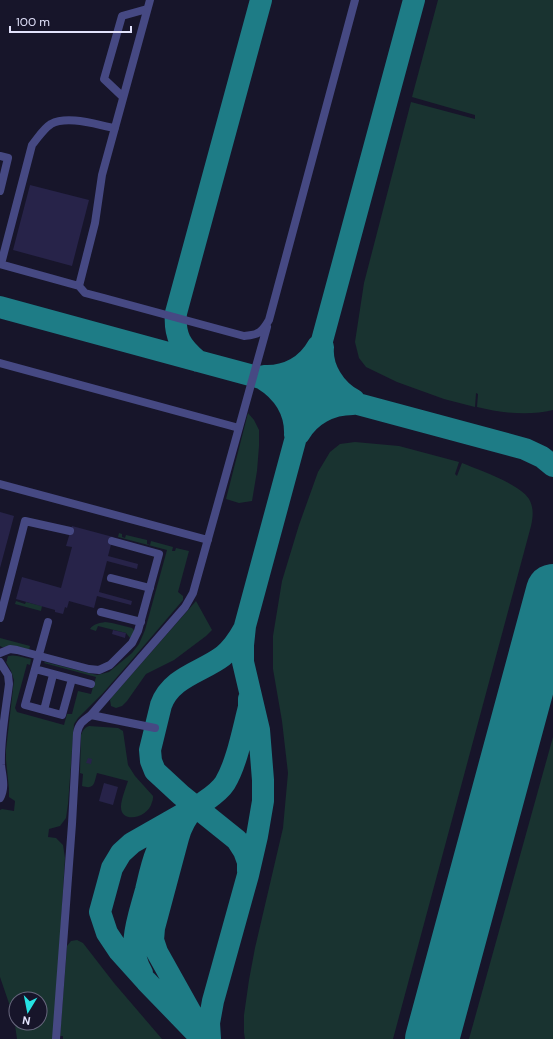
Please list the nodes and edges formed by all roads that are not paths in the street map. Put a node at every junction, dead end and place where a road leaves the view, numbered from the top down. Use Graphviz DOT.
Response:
graph roads {
  1 [pos="150,0"];
  2 [pos="355,0"];
  3 [pos="148,9"];
  4 [pos="123,97"];
  5 [pos="115,128"];
  6 [pos="0,156"];
  7 [pos="0,191"];
  8 [pos="0,264"];
  9 [pos="79,286"];
  10 [pos="269,320"];
  11 [pos="0,363"];
  12 [pos="239,428"];
  13 [pos="0,484"];
  14 [pos="70,531"];
  15 [pos="208,540"];
  16 [pos="112,541"];
  17 [pos="111,578"];
  18 [pos="150,588"];
  19 [pos="101,612"];
  20 [pos="0,618"];
  21 [pos="48,622"];
  22 [pos="141,622"];
  23 [pos="0,652"];
  24 [pos="38,656"];
  25 [pos="0,662"];
  26 [pos="35,669"];
  27 [pos="53,674"];
  28 [pos="72,679"];
  29 [pos="91,684"];
  30 [pos="44,710"];
  31 [pos="91,715"];
  32 [pos="155,728"];
  33 [pos="0,755"];
  34 [pos="0,798"];
  35 [pos="56,1039"];
  1 -- 3 [label="lane"];
  2 -- 10 [label="lane"];
  3 -- 4 [label="lane"];
  3 -- 4 [label="lane"];
  4 -- 5 [label="lane"];
  5 -- 8 [label="lane"];
  5 -- 9 [label="lane"];
  6 -- 7 [label="lane"];
  8 -- 9 [label="lane"];
  9 -- 10 [label="lane"];
  10 -- 12 [label="lane"];
  11 -- 12 [label="lane"];
  12 -- 15 [label="lane"];
  13 -- 15 [label="lane"];
  14 -- 20 [label="lane"];
  15 -- 31 [label="lane"];
  16 -- 18 [label="lane"];
  17 -- 18 [label="lane"];
  18 -- 22 [label="lane"];
  19 -- 22 [label="lane"];
  21 -- 24 [label="lane"];
  22 -- 24 [label="lane"];
  23 -- 24 [label="lane"];
  24 -- 26 [label="lane"];
  25 -- 33 [label="lane"];
  26 -- 27 [label="lane"];
  26 -- 30 [label="lane"];
  27 -- 28 [label="lane"];
  27 -- 30 [label="lane"];
  28 -- 29 [label="lane"];
  28 -- 30 [label="lane"];
  31 -- 32 [label="lane"];
  31 -- 35 [label="lane"];
  33 -- 34 [label="lane"];
}
